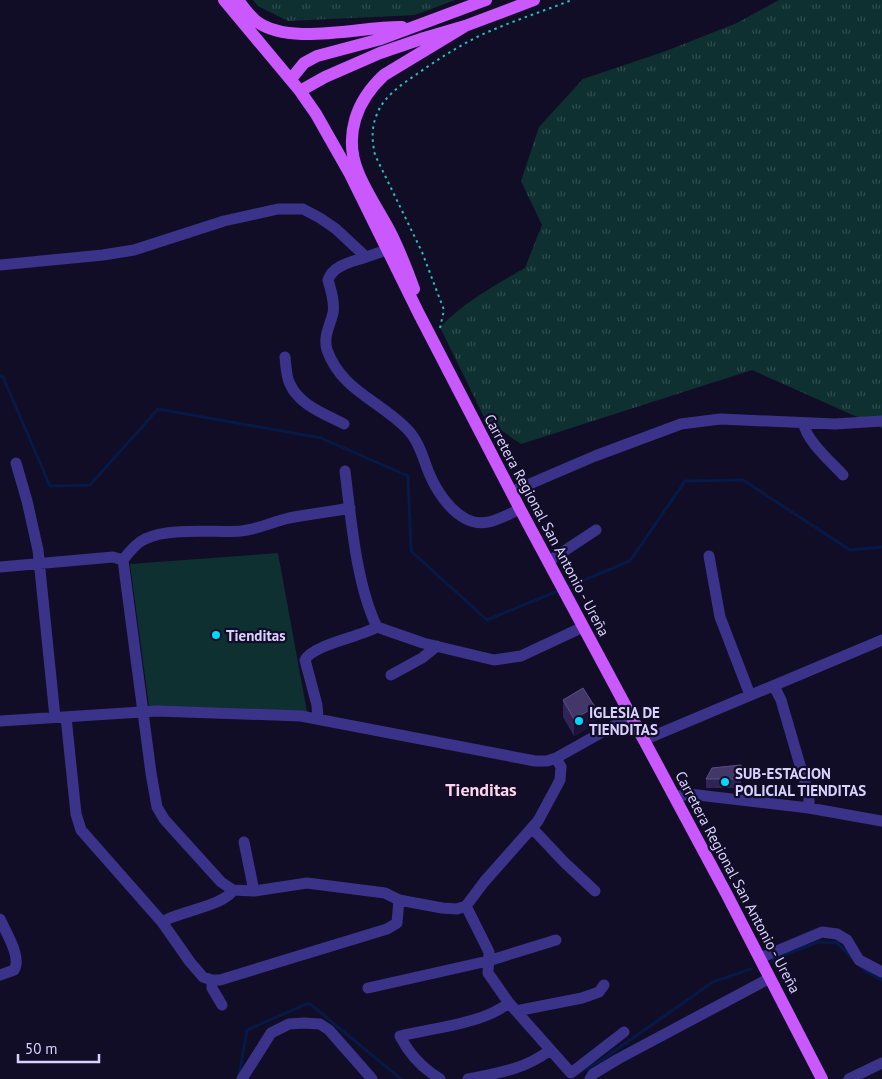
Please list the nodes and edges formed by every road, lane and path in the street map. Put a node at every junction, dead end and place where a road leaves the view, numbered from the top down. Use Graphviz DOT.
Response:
graph roads {
  1 [pos="224,0"];
  2 [pos="238,0"];
  3 [pos="486,0"];
  4 [pos="534,0"];
  5 [pos="572,0"];
  6 [pos="465,26"];
  7 [pos="412,27"];
  8 [pos="291,79"];
  9 [pos="300,91"];
  10 [pos="387,250"];
  11 [pos="366,257"];
  12 [pos="0,265"];
  13 [pos="419,314"];
  14 [pos="440,327"];
  15 [pos="285,357"];
  16 [pos="882,422"];
  17 [pos="344,424"];
  18 [pos="804,424"];
  19 [pos="16,463"];
  20 [pos="345,471"];
  21 [pos="843,475"];
  22 [pos="511,492"];
  23 [pos="350,508"];
  24 [pos="520,510"];
  25 [pos="596,530"];
  26 [pos="709,556"];
  27 [pos="123,560"];
  28 [pos="549,562"];
  29 [pos="39,564"];
  30 [pos="0,566"];
  31 [pos="377,627"];
  32 [pos="583,627"];
  33 [pos="882,640"];
  34 [pos="437,646"];
  35 [pos="391,675"];
  36 [pos="774,686"];
  37 [pos="750,695"];
  38 [pos="143,712"];
  39 [pos="631,716"];
  40 [pos="60,717"];
  41 [pos="318,719"];
  42 [pos="0,721"];
  43 [pos="644,740"];
  44 [pos="556,758"];
  45 [pos="675,798"];
  46 [pos="810,808"];
  47 [pos="882,821"];
  48 [pos="532,828"];
  49 [pos="244,842"];
  50 [pos="233,890"];
  51 [pos="254,891"];
  52 [pos="595,891"];
  53 [pos="400,900"];
  54 [pos="466,906"];
  55 [pos="0,919"];
  56 [pos="162,922"];
  57 [pos="556,940"];
  58 [pos="760,958"];
  59 [pos="488,961"];
  60 [pos="882,972"];
  61 [pos="0,975"];
  62 [pos="770,978"];
  63 [pos="212,980"];
  64 [pos="604,985"];
  65 [pos="368,988"];
  66 [pos="222,1005"];
  67 [pos="512,1007"];
  68 [pos="624,1032"];
  69 [pos="550,1050"];
  70 [pos="882,1063"];
  71 [pos="242,1079"];
  72 [pos="372,1079"];
  73 [pos="440,1079"];
  74 [pos="468,1079"];
  75 [pos="590,1079"];
  76 [pos="822,1079"];
  77 [pos="849,1079"];
  1 -- 8 [label="main road, Carretera Regional San Antonio - Ureña"];
  2 -- 7 [label="main road"];
  3 -- 7 [label="main road"];
  4 -- 6 [label="main road"];
  5 -- 14 [label="path"];
  6 -- 9 [label="main road"];
  6 -- 13 [label="main road"];
  7 -- 8 [label="main road"];
  8 -- 9 [label="main road, Carretera Regional San Antonio - Ureña"];
  9 -- 10 [label="main road, Carretera Regional San Antonio - Ureña"];
  10 -- 11 [label="street"];
  10 -- 13 [label="main road, Carretera Regional San Antonio - Ureña"];
  11 -- 12 [label="street"];
  11 -- 24 [label="street"];
  13 -- 22 [label="main road, Carretera Regional San Antonio - Ureña"];
  15 -- 17 [label="street"];
  16 -- 18 [label="street"];
  18 -- 21 [label="street"];
  18 -- 22 [label="street"];
  19 -- 29 [label="street"];
  20 -- 23 [label="street"];
  22 -- 24 [label="main road, Carretera Regional San Antonio - Ureña"];
  23 -- 27 [label="street"];
  23 -- 31 [label="street"];
  24 -- 28 [label="main road, Carretera Regional San Antonio - Ureña"];
  25 -- 28 [label="street"];
  26 -- 37 [label="street"];
  27 -- 29 [label="street"];
  27 -- 38 [label="street"];
  28 -- 32 [label="main road, Carretera Regional San Antonio - Ureña"];
  29 -- 30 [label="street"];
  29 -- 40 [label="street"];
  31 -- 34 [label="street"];
  31 -- 41 [label="street"];
  32 -- 34 [label="street"];
  32 -- 39 [label="main road, Carretera Regional San Antonio - Ureña"];
  33 -- 36 [label="street"];
  34 -- 35 [label="street"];
  36 -- 37 [label="street"];
  36 -- 46 [label="street"];
  37 -- 43 [label="street"];
  38 -- 40 [label="street"];
  38 -- 41 [label="street"];
  38 -- 50 [label="street"];
  39 -- 43 [label="main road, Carretera Regional San Antonio - Ureña"];
  39 -- 44 [label="street"];
  40 -- 42 [label="street"];
  40 -- 56 [label="street"];
  41 -- 44 [label="street"];
  43 -- 45 [label="main road, Carretera Regional San Antonio - Ureña"];
  44 -- 48 [label="street"];
  45 -- 46 [label="street"];
  45 -- 58 [label="main road, Carretera Regional San Antonio - Ureña"];
  46 -- 47 [label="street"];
  48 -- 52 [label="street"];
  48 -- 54 [label="street"];
  49 -- 51 [label="street"];
  50 -- 51 [label="street"];
  50 -- 56 [label="street"];
  51 -- 53 [label="street"];
  53 -- 54 [label="street"];
  53 -- 63 [label="street"];
  54 -- 59 [label="street"];
  55 -- 61 [label="street"];
  56 -- 63 [label="street"];
  57 -- 59 [label="street"];
  58 -- 60 [label="street"];
  58 -- 62 [label="main road, Carretera Regional San Antonio - Ureña"];
  59 -- 65 [label="street"];
  59 -- 67 [label="street"];
  62 -- 75 [label="street"];
  62 -- 76 [label="main road, Carretera Regional San Antonio - Ureña"];
  63 -- 66 [label="street"];
  64 -- 67 [label="street"];
  67 -- 69 [label="street"];
  67 -- 73 [label="street"];
  68 -- 69 [label="street"];
  69 -- 74 [label="street"];
  70 -- 77 [label="street"];
  71 -- 72 [label="street"];
}
